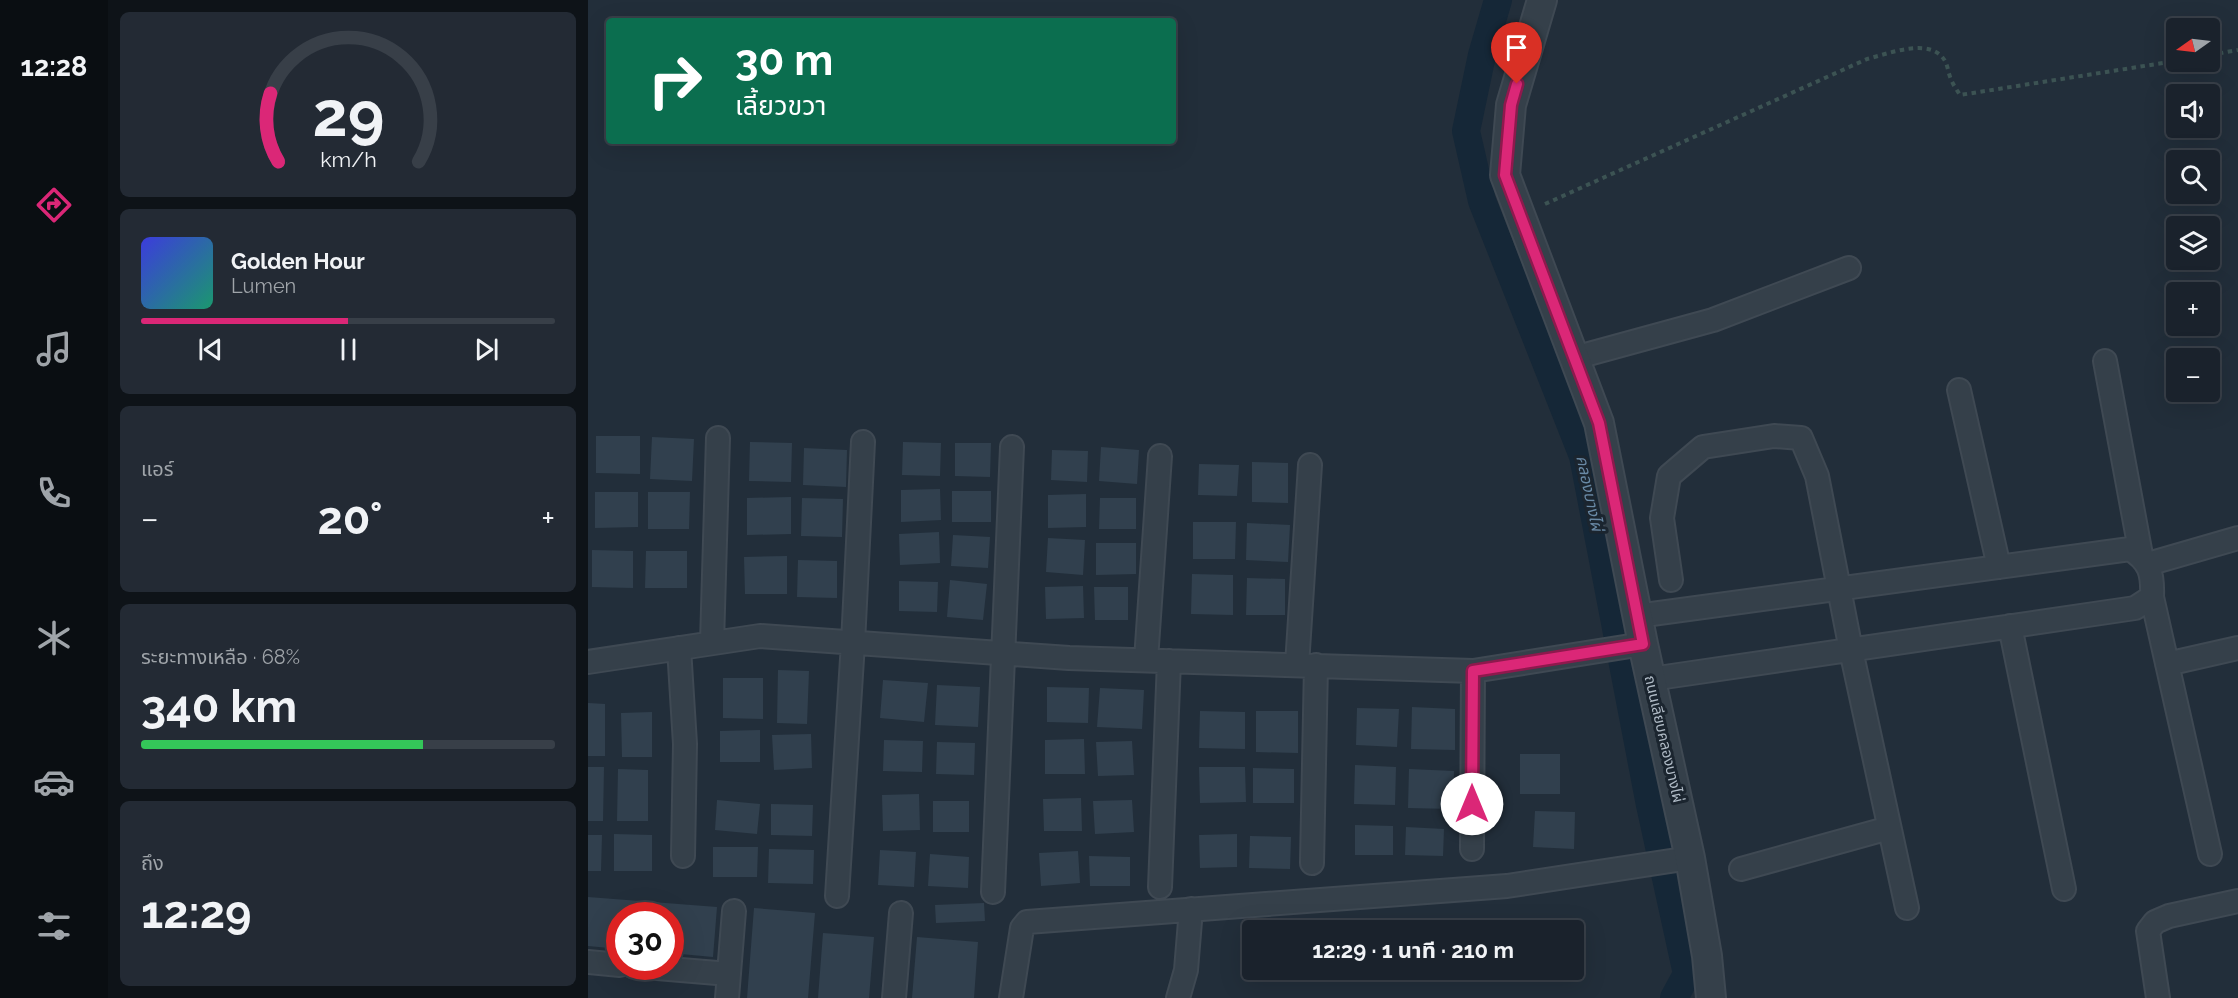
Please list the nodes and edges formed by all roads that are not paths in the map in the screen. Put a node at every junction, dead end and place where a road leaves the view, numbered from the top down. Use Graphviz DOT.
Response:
graph roads {
  1 [pos="1542,0"];
  2 [pos="1849,268"];
  3 [pos="1574,358"];
  4 [pos="2105,361"];
  5 [pos="1959,390"];
  6 [pos="718,438"];
  7 [pos="863,442"];
  8 [pos="1012,447"];
  9 [pos="1160,456"];
  10 [pos="1310,465"];
  11 [pos="2238,538"];
  12 [pos="2144,560"];
  13 [pos="1999,567"];
  14 [pos="1671,580"];
  15 [pos="1840,589"];
  16 [pos="2152,597"];
  17 [pos="1637,616"];
  18 [pos="2010,627"];
  19 [pos="712,643"];
  20 [pos="853,643"];
  21 [pos="1634,645"];
  22 [pos="680,648"];
  23 [pos="2238,648"];
  24 [pos="1851,650"];
  25 [pos="1003,653"];
  26 [pos="1146,660"];
  27 [pos="1169,661"];
  28 [pos="588,662"];
  29 [pos="2167,664"];
  30 [pos="1306,665"];
  31 [pos="1473,671"];
  32 [pos="1650,679"];
  33 [pos="1889,828"];
  34 [pos="1472,849"];
  35 [pos="2210,854"];
  36 [pos="683,856"];
  37 [pos="1680,859"];
  38 [pos="1312,863"];
  39 [pos="1741,869"];
  40 [pos="1160,886"];
  41 [pos="2064,889"];
  42 [pos="993,892"];
  43 [pos="837,896"];
  44 [pos="2238,901"];
  45 [pos="1907,908"];
  46 [pos="1191,909"];
  47 [pos="734,911"];
  48 [pos="901,913"];
  49 [pos="588,962"];
  50 [pos="606,964"];
  51 [pos="684,970"];
  52 [pos="729,974"];
  53 [pos="727,998"];
  54 [pos="894,998"];
  55 [pos="1011,998"];
  56 [pos="1178,998"];
  57 [pos="1711,998"];
  58 [pos="2158,998"];
  1 -- 3 [label="street, ถนนเลียบคลองบางไผ่"];
  2 -- 3 [label="street"];
  3 -- 17 [label="street, ถนนเลียบคลองบางไผ่"];
  4 -- 12 [label="street"];
  5 -- 13 [label="street"];
  6 -- 19 [label="street"];
  7 -- 20 [label="street"];
  8 -- 25 [label="street"];
  9 -- 26 [label="street"];
  10 -- 30 [label="street"];
  11 -- 12 [label="street"];
  12 -- 13 [label="street"];
  12 -- 16 [label="street"];
  13 -- 15 [label="street"];
  14 -- 15 [label="street"];
  15 -- 17 [label="street"];
  15 -- 24 [label="street"];
  16 -- 18 [label="street"];
  16 -- 29 [label="street"];
  17 -- 21 [label="street, ถนนเลียบคลองบางไผ่"];
  18 -- 24 [label="street"];
  18 -- 41 [label="street"];
  19 -- 20 [label="street"];
  19 -- 22 [label="street"];
  20 -- 25 [label="street"];
  20 -- 43 [label="street"];
  21 -- 31 [label="street"];
  21 -- 32 [label="street, ถนนเลียบคลองบางไผ่"];
  22 -- 28 [label="street"];
  22 -- 36 [label="street"];
  23 -- 29 [label="street"];
  24 -- 32 [label="street"];
  24 -- 33 [label="street"];
  25 -- 26 [label="street"];
  25 -- 42 [label="street"];
  26 -- 27 [label="street"];
  27 -- 30 [label="street"];
  27 -- 40 [label="street"];
  29 -- 35 [label="street"];
  30 -- 31 [label="street"];
  30 -- 38 [label="street"];
  31 -- 34 [label="street"];
  32 -- 37 [label="street, ถนนเลียบคลองบางไผ่"];
  33 -- 39 [label="street"];
  33 -- 45 [label="street"];
  37 -- 46 [label="street"];
  37 -- 57 [label="street, ถนนเลียบคลองบางไผ่"];
  44 -- 58 [label="street"];
  46 -- 55 [label="street"];
  46 -- 56 [label="street"];
  47 -- 52 [label="street"];
  48 -- 54 [label="street"];
  49 -- 50 [label="street"];
  51 -- 52 [label="street"];
  52 -- 53 [label="street"];
}
